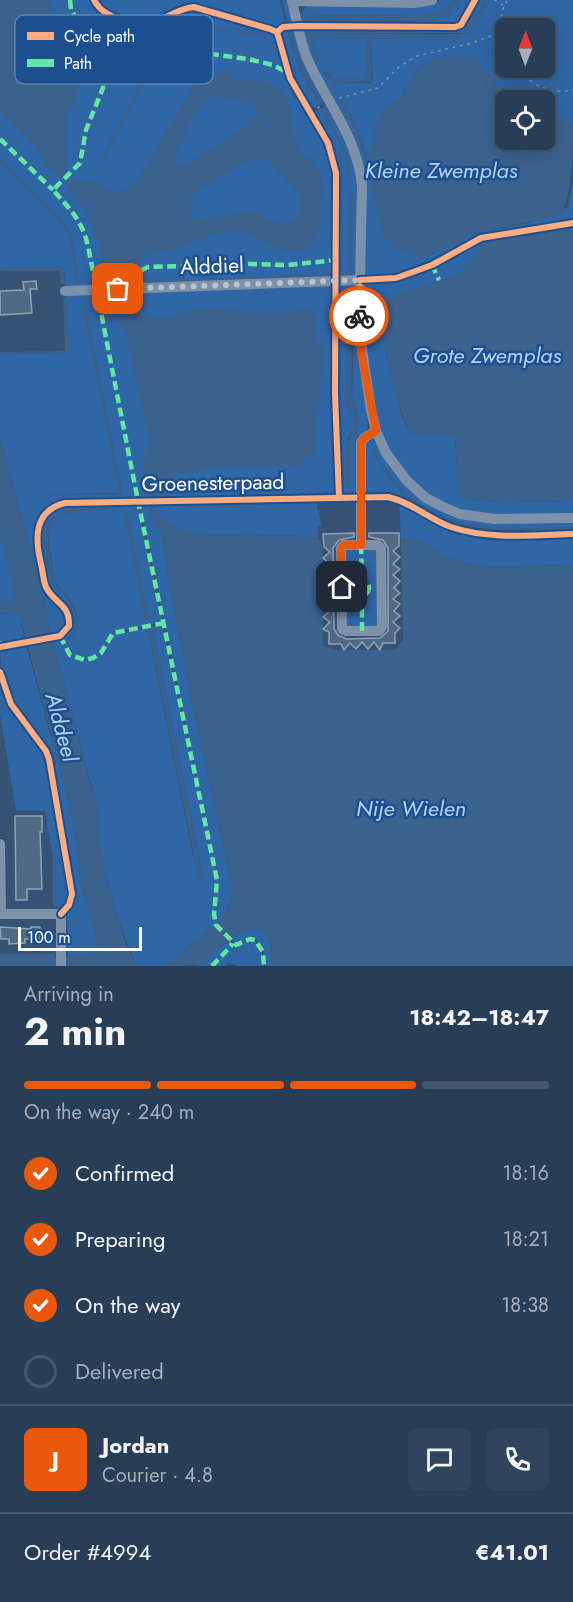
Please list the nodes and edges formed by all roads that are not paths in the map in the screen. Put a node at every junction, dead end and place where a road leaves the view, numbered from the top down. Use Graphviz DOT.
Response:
graph roads {
  1 [pos="292,0"];
  2 [pos="432,0"];
  3 [pos="360,280"];
  4 [pos="65,291"];
  5 [pos="376,431"];
  6 [pos="573,518"];
  7 [pos="361,545"];
  8 [pos="0,844"];
  9 [pos="61,963"];
  1 -- 2 [label="street"];
  1 -- 3 [label="street"];
  3 -- 4 [label="street, Alddiel"];
  3 -- 5 [label="street"];
  5 -- 6 [label="street"];
  5 -- 7 [label="street"];
  7 -- 7 [label="street"];
  8 -- 9 [label="street"];
}
